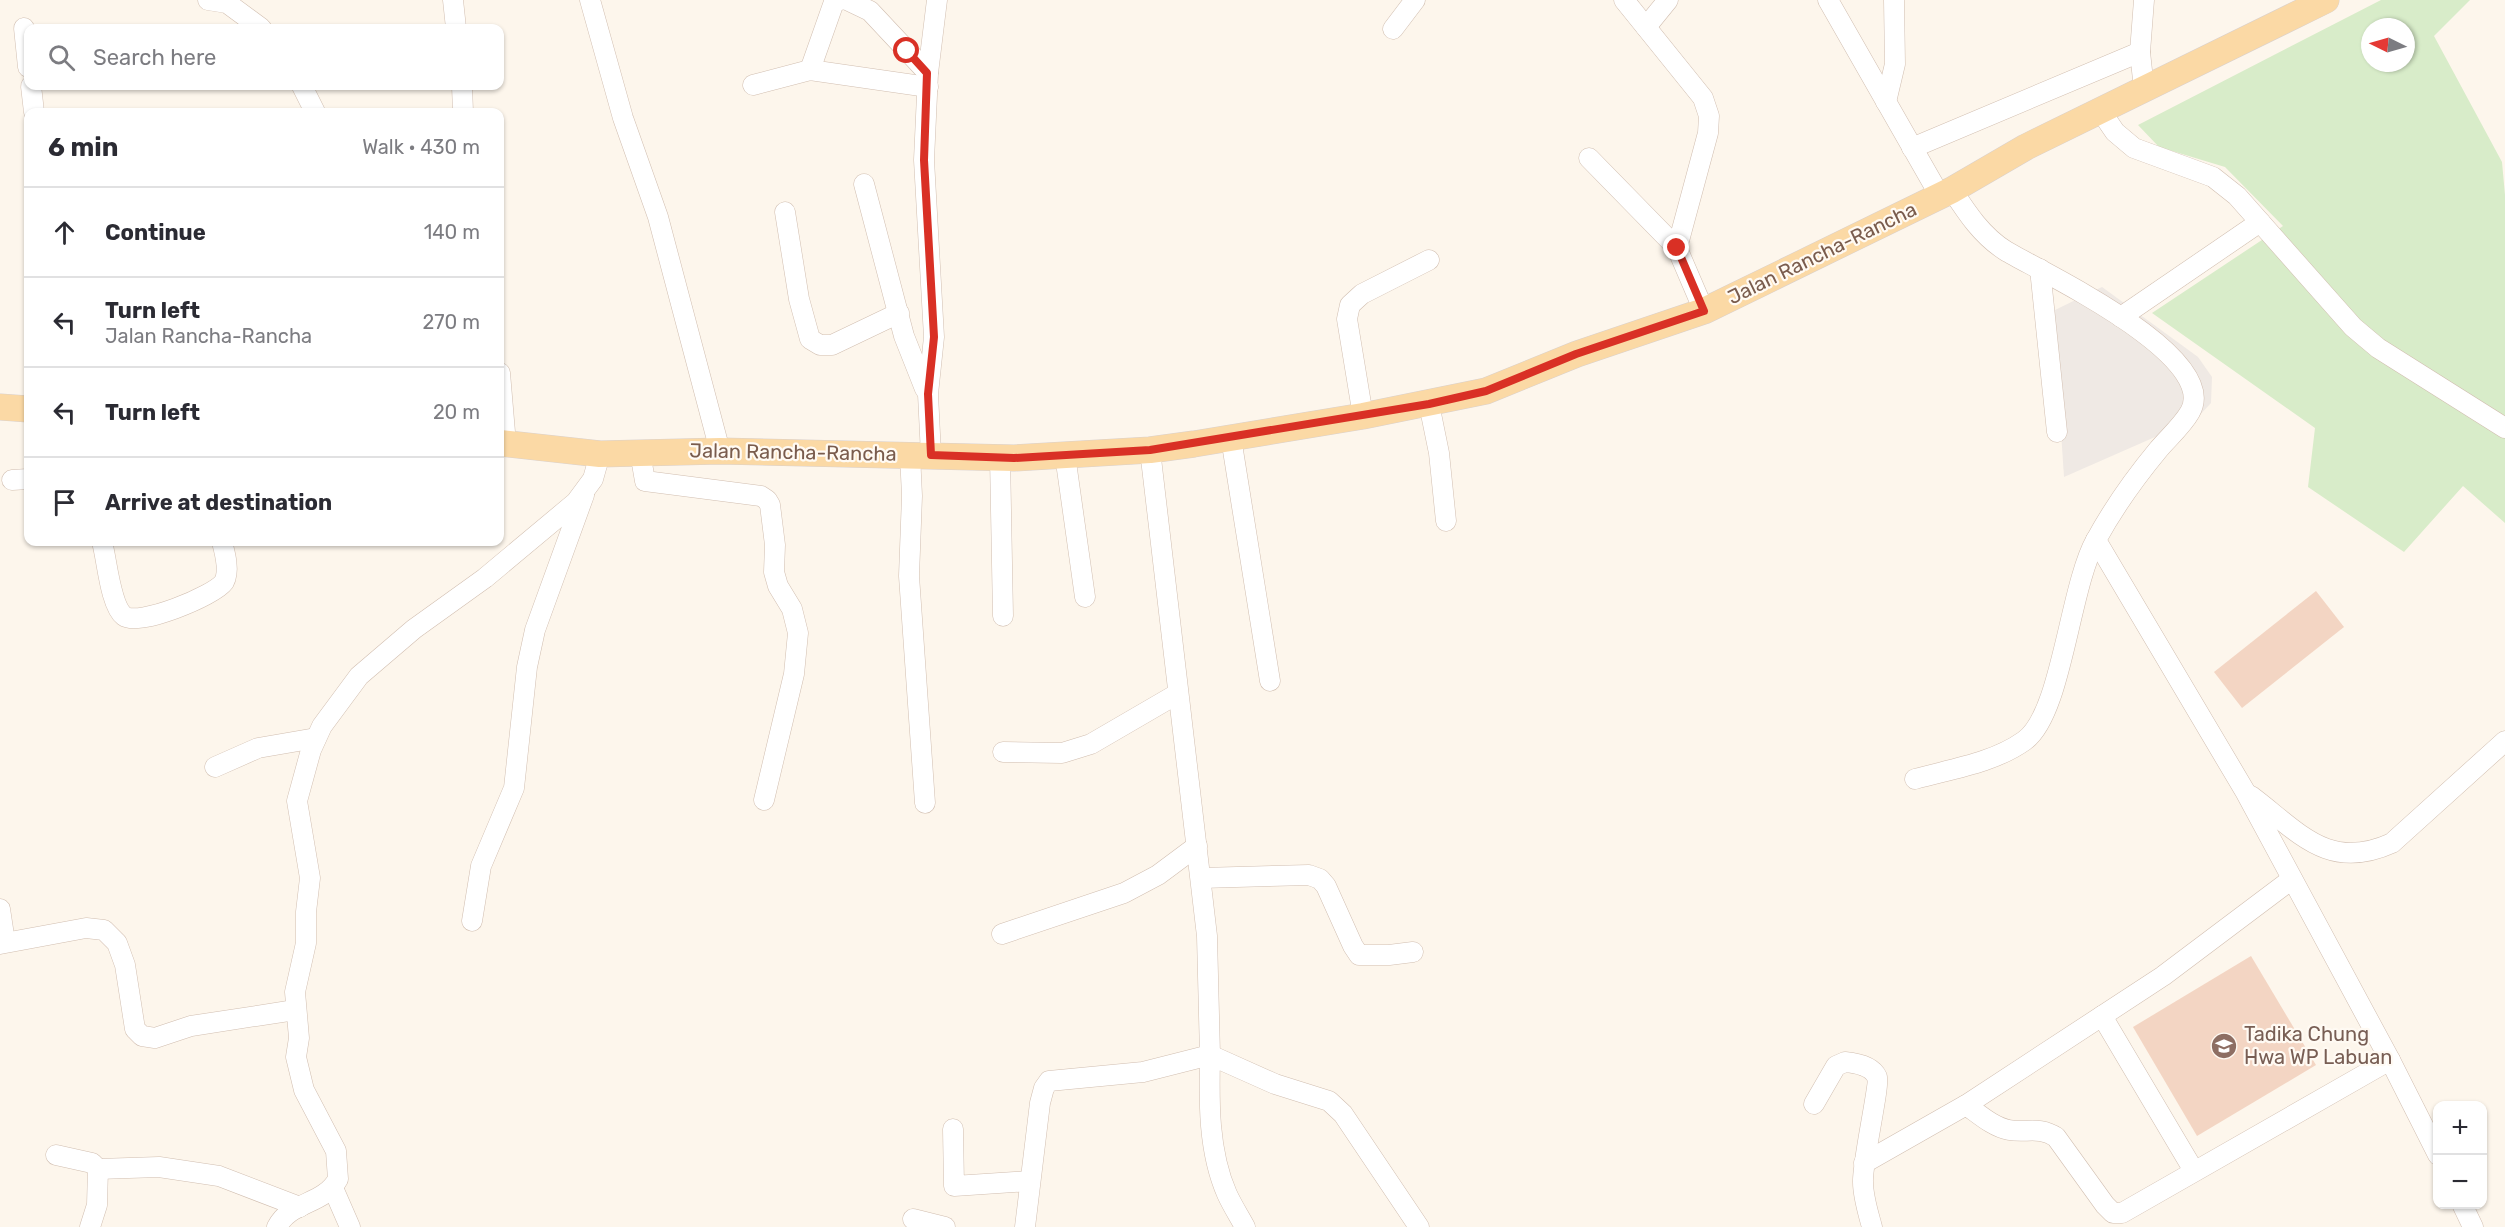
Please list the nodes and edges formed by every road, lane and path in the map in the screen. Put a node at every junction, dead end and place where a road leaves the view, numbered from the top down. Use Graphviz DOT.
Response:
graph roads {
  1 [pos="208,0"];
  2 [pos="453,0"];
  3 [pos="590,0"];
  4 [pos="840,0"];
  5 [pos="847,0"];
  6 [pos="937,0"];
  7 [pos="1415,0"];
  8 [pos="1624,0"];
  9 [pos="1668,0"];
  10 [pos="1828,0"];
  11 [pos="1894,0"];
  12 [pos="2144,0"];
  13 [pos="2325,0"];
  14 [pos="256,24"];
  15 [pos="456,24"];
  16 [pos="1646,27"];
  17 [pos="1394,29"];
  18 [pos="2140,52"];
  19 [pos="810,70"];
  20 [pos="928,80"];
  21 [pos="753,85"];
  22 [pos="2144,89"];
  23 [pos="31,90"];
  24 [pos="304,90"];
  25 [pos="462,90"];
  26 [pos="1886,102"];
  27 [pos="34,108"];
  28 [pos="313,108"];
  29 [pos="463,108"];
  30 [pos="2100,110"];
  31 [pos="1912,148"];
  32 [pos="1588,158"];
  33 [pos="864,184"];
  34 [pos="1946,193"];
  35 [pos="785,212"];
  36 [pos="2260,222"];
  37 [pos="1677,248"];
  38 [pos="1429,261"];
  39 [pos="2040,269"];
  40 [pos="1704,311"];
  41 [pos="899,313"];
  42 [pos="2121,317"];
  43 [pos="928,394"];
  44 [pos="1429,404"];
  45 [pos="0,407"];
  46 [pos="24,409"];
  47 [pos="1363,416"];
  48 [pos="2505,428"];
  49 [pos="2057,432"];
  50 [pos="1232,438"];
  51 [pos="504,443"];
  52 [pos="1150,450"];
  53 [pos="720,451"];
  54 [pos="640,452"];
  55 [pos="600,454"];
  56 [pos="920,454"];
  57 [pos="1065,455"];
  58 [pos="1000,457"];
  59 [pos="585,491"];
  60 [pos="1446,521"];
  61 [pos="2096,540"];
  62 [pos="103,546"];
  63 [pos="223,546"];
  64 [pos="1085,597"];
  65 [pos="1003,616"];
  66 [pos="1270,681"];
  67 [pos="1177,694"];
  68 [pos="316,738"];
  69 [pos="2505,741"];
  70 [pos="1003,752"];
  71 [pos="214,767"];
  72 [pos="1916,779"];
  73 [pos="2246,793"];
  74 [pos="764,800"];
  75 [pos="925,802"];
  76 [pos="1197,846"];
  77 [pos="1201,878"];
  78 [pos="2292,879"];
  79 [pos="0,909"];
  80 [pos="472,921"];
  81 [pos="1002,934"];
  82 [pos="3,943"];
  83 [pos="1413,952"];
  84 [pos="295,1010"];
  85 [pos="2102,1016"];
  86 [pos="1210,1055"];
  87 [pos="2390,1059"];
  88 [pos="1814,1104"];
  89 [pos="1966,1105"];
  90 [pos="953,1129"];
  91 [pos="2433,1145"];
  92 [pos="56,1155"];
  93 [pos="1864,1163"];
  94 [pos="98,1169"];
  95 [pos="2194,1172"];
  96 [pos="1030,1181"];
  97 [pos="333,1188"];
  98 [pos="300,1207"];
  99 [pos="2464,1209"];
  100 [pos="913,1219"];
  101 [pos="90,1227"];
  102 [pos="277,1227"];
  103 [pos="350,1227"];
  104 [pos="945,1227"];
  105 [pos="1025,1227"];
  106 [pos="1245,1227"];
  107 [pos="1419,1227"];
  108 [pos="1872,1227"];
  109 [pos="2473,1227"];
  1 -- 14 [label="street"];
  2 -- 15 [label="street"];
  3 -- 53 [label="street"];
  4 -- 19 [label="street"];
  5 -- 20 [label="street"];
  6 -- 20 [label="street"];
  7 -- 17 [label="street"];
  8 -- 16 [label="street"];
  9 -- 16 [label="street"];
  10 -- 26 [label="street"];
  11 -- 26 [label="street"];
  12 -- 18 [label="street"];
  13 -- 22 [label="main road, Jalan Rancha-Rancha"];
  16 -- 37 [label="street"];
  18 -- 22 [label="street"];
  18 -- 31 [label="street"];
  19 -- 20 [label="street"];
  19 -- 21 [label="street"];
  20 -- 43 [label="street"];
  22 -- 30 [label="main road, Jalan Rancha-Rancha"];
  23 -- 27 [label="street"];
  24 -- 28 [label="street"];
  25 -- 29 [label="street"];
  26 -- 31 [label="street"];
  30 -- 34 [label="main road, Jalan Rancha-Rancha"];
  30 -- 36 [label="street"];
  31 -- 34 [label="street"];
  32 -- 37 [label="street"];
  33 -- 41 [label="street"];
  34 -- 39 [label="street"];
  34 -- 40 [label="main road, Jalan Rancha-Rancha"];
  35 -- 41 [label="street"];
  36 -- 42 [label="street"];
  36 -- 48 [label="street"];
  37 -- 40 [label="street"];
  38 -- 47 [label="street"];
  39 -- 42 [label="street"];
  39 -- 49 [label="street"];
  40 -- 44 [label="main road, Jalan Rancha-Rancha"];
  41 -- 43 [label="street"];
  42 -- 61 [label="street"];
  43 -- 56 [label="street"];
  44 -- 47 [label="main road, Jalan Rancha-Rancha"];
  44 -- 60 [label="street"];
  45 -- 46 [label="main road"];
  47 -- 50 [label="main road, Jalan Rancha-Rancha"];
  50 -- 52 [label="main road, Jalan Rancha-Rancha"];
  50 -- 66 [label="street"];
  51 -- 55 [label="main road, Jalan Rancha-Rancha"];
  52 -- 57 [label="main road, Jalan Rancha-Rancha"];
  52 -- 67 [label="street"];
  53 -- 54 [label="main road, Jalan Rancha-Rancha"];
  53 -- 56 [label="main road, Jalan Rancha-Rancha"];
  54 -- 55 [label="main road, Jalan Rancha-Rancha"];
  54 -- 74 [label="street"];
  55 -- 59 [label="street"];
  56 -- 58 [label="main road, Jalan Rancha-Rancha"];
  56 -- 75 [label="street"];
  57 -- 58 [label="main road, Jalan Rancha-Rancha"];
  57 -- 64 [label="street"];
  58 -- 65 [label="street"];
  59 -- 68 [label="street"];
  59 -- 80 [label="street"];
  61 -- 72 [label="street"];
  61 -- 73 [label="street"];
  62 -- 63 [label="street"];
  67 -- 70 [label="street"];
  67 -- 76 [label="street"];
  68 -- 71 [label="street"];
  68 -- 84 [label="street"];
  69 -- 73 [label="street"];
  73 -- 78 [label="street"];
  76 -- 77 [label="street"];
  76 -- 81 [label="street"];
  77 -- 83 [label="street"];
  77 -- 86 [label="street"];
  78 -- 85 [label="street"];
  78 -- 87 [label="street"];
  79 -- 82 [label="street"];
  82 -- 84 [label="street"];
  84 -- 97 [label="street"];
  85 -- 89 [label="street"];
  85 -- 95 [label="street"];
  86 -- 96 [label="street"];
  86 -- 106 [label="street"];
  86 -- 107 [label="street"];
  87 -- 91 [label="street"];
  87 -- 95 [label="street"];
  88 -- 93 [label="street"];
  89 -- 93 [label="street"];
  89 -- 95 [label="street"];
  90 -- 96 [label="street"];
  92 -- 94 [label="street"];
  93 -- 108 [label="street"];
  94 -- 98 [label="street"];
  94 -- 101 [label="street"];
  96 -- 105 [label="street"];
  97 -- 98 [label="street"];
  97 -- 103 [label="street"];
  98 -- 102 [label="street"];
  99 -- 109 [label="street"];
  100 -- 104 [label="street"];
}
